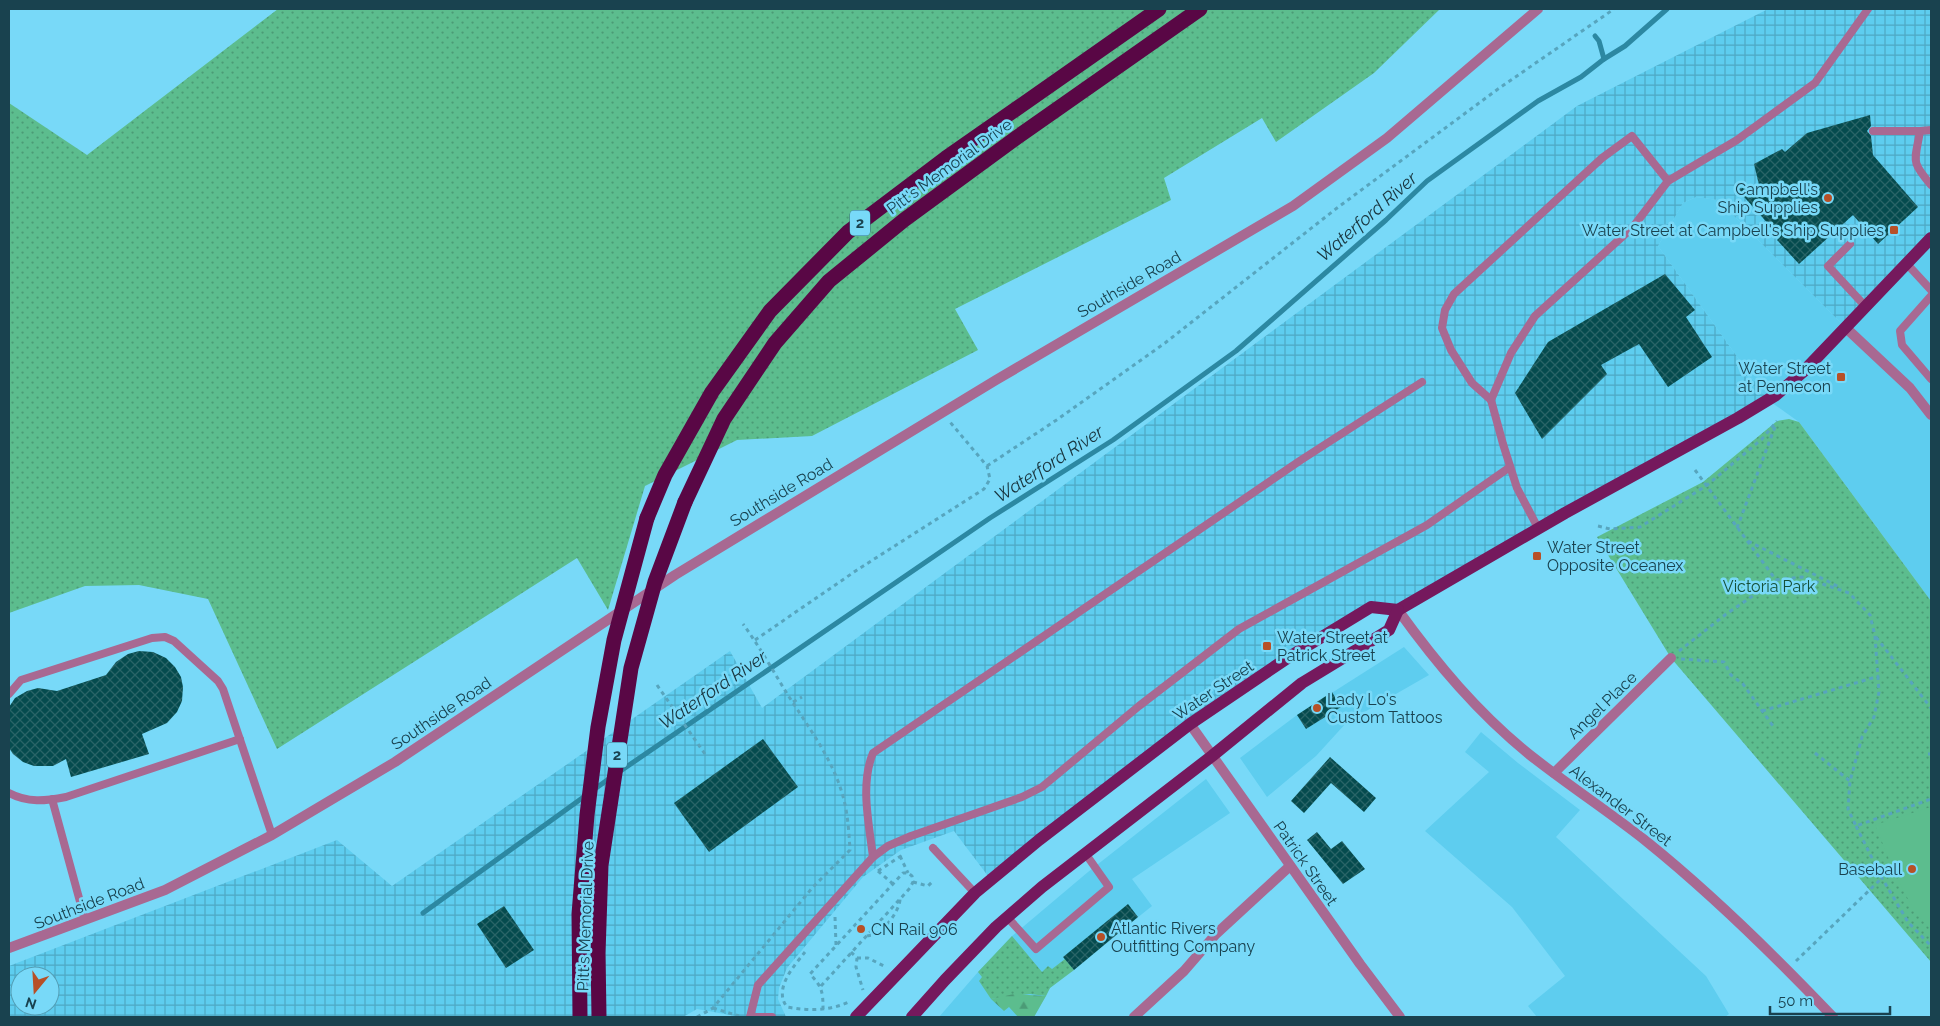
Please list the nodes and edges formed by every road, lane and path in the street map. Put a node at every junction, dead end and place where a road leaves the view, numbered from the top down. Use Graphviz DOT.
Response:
graph roads {
  1 [pos="1159,9"];
  2 [pos="1200,9"];
  3 [pos="1538,9"];
  4 [pos="1614,9"];
  5 [pos="1868,9"];
  6 [pos="1931,130"];
  7 [pos="1873,131"];
  8 [pos="1920,131"];
  9 [pos="1668,181"];
  10 [pos="1931,185"];
  11 [pos="1931,238"];
  12 [pos="1850,244"];
  13 [pos="1907,264"];
  14 [pos="1931,290"];
  15 [pos="1931,296"];
  16 [pos="1866,307"];
  17 [pos="1846,328"];
  18 [pos="1931,379"];
  19 [pos="1422,382"];
  20 [pos="1491,400"];
  21 [pos="942,412"];
  22 [pos="1931,415"];
  23 [pos="987,466"];
  24 [pos="1510,467"];
  25 [pos="1695,470"];
  26 [pos="1706,486"];
  27 [pos="1598,526"];
  28 [pos="1538,528"];
  29 [pos="1737,528"];
  30 [pos="1746,539"];
  31 [pos="1776,580"];
  32 [pos="1849,593"];
  33 [pos="1398,610"];
  34 [pos="743,624"];
  35 [pos="1875,636"];
  36 [pos="755,640"];
  37 [pos="1670,658"];
  38 [pos="1878,676"];
  39 [pos="657,685"];
  40 [pos="9,694"];
  41 [pos="802,696"];
  42 [pos="793,702"];
  43 [pos="1931,708"];
  44 [pos="1762,711"];
  45 [pos="1190,724"];
  46 [pos="1773,726"];
  47 [pos="240,739"];
  48 [pos="1815,753"];
  49 [pos="1212,756"];
  50 [pos="707,757"];
  51 [pos="1554,773"];
  52 [pos="1850,781"];
  53 [pos="9,794"];
  54 [pos="52,800"];
  55 [pos="1931,800"];
  56 [pos="1856,826"];
  57 [pos="272,835"];
  58 [pos="933,848"];
  59 [pos="908,851"];
  60 [pos="1085,853"];
  61 [pos="900,856"];
  62 [pos="873,857"];
  63 [pos="1290,866"];
  64 [pos="878,871"];
  65 [pos="908,872"];
  66 [pos="872,876"];
  67 [pos="1882,878"];
  68 [pos="913,882"];
  69 [pos="932,882"];
  70 [pos="893,884"];
  71 [pos="975,893"];
  72 [pos="900,898"];
  73 [pos="841,910"];
  74 [pos="835,917"];
  75 [pos="1008,918"];
  76 [pos="85,920"];
  77 [pos="829,924"];
  78 [pos="866,936"];
  79 [pos="810,946"];
  80 [pos="836,946"];
  81 [pos="1931,946"];
  82 [pos="9,948"];
  83 [pos="851,952"];
  84 [pos="857,958"];
  85 [pos="884,966"];
  86 [pos="1788,970"];
  87 [pos="821,986"];
  88 [pos="863,990"];
  89 [pos="849,1002"];
  90 [pos="713,1008"];
  91 [pos="823,1009"];
  92 [pos="854,1016"];
  93 [pos="580,1017"];
  94 [pos="598,1017"];
  95 [pos="696,1017"];
  96 [pos="743,1017"];
  97 [pos="750,1017"];
  98 [pos="755,1017"];
  99 [pos="772,1017"];
  100 [pos="912,1017"];
  101 [pos="1134,1017"];
  102 [pos="1400,1017"];
  103 [pos="1833,1017"];
  1 -- 93 [label="highway, Pitt's Memorial Drive / 2, bridge"];
  2 -- 94 [label="highway, Pitt's Memorial Drive / 2, bridge"];
  3 -- 21 [label="street, Southside Road"];
  4 -- 23 [label="path"];
  5 -- 9 [label="lane"];
  6 -- 8 [label="lane"];
  7 -- 8 [label="lane"];
  8 -- 10 [label="lane"];
  9 -- 20 [label="lane"];
  9 -- 20 [label="lane"];
  11 -- 13 [label="main road"];
  12 -- 16 [label="lane"];
  13 -- 14 [label="lane"];
  13 -- 16 [label="main road"];
  15 -- 18 [label="lane"];
  16 -- 17 [label="main road"];
  17 -- 22 [label="street"];
  17 -- 28 [label="main road"];
  19 -- 62 [label="lane"];
  20 -- 24 [label="lane"];
  21 -- 23 [label="path"];
  21 -- 57 [label="street, Southside Road"];
  23 -- 36 [label="path"];
  24 -- 28 [label="lane"];
  24 -- 62 [label="lane"];
  25 -- 26 [label="path"];
  26 -- 27 [label="path"];
  26 -- 29 [label="path"];
  26 -- 29 [label="path"];
  28 -- 33 [label="main road"];
  29 -- 30 [label="path"];
  30 -- 31 [label="path"];
  30 -- 32 [label="path"];
  31 -- 32 [label="path"];
  31 -- 37 [label="path"];
  32 -- 35 [label="path"];
  33 -- 45 [label="main road, Water Street"];
  33 -- 49 [label="main road"];
  33 -- 51 [label="street, Alexander Street"];
  34 -- 36 [label="path"];
  35 -- 38 [label="path"];
  35 -- 43 [label="path"];
  36 -- 42 [label="path"];
  37 -- 44 [label="path"];
  37 -- 51 [label="street, Angel Place"];
  38 -- 44 [label="path"];
  38 -- 52 [label="path"];
  39 -- 50 [label="path"];
  40 -- 47 [label="lane"];
  41 -- 42 [label="path"];
  42 -- 90 [label="path"];
  44 -- 46 [label="path"];
  45 -- 49 [label="street, Patrick Street"];
  45 -- 71 [label="main road, Water Street"];
  47 -- 54 [label="lane"];
  47 -- 57 [label="lane"];
  48 -- 52 [label="path"];
  49 -- 60 [label="main road"];
  49 -- 63 [label="street, Patrick Street"];
  51 -- 86 [label="street, Alexander Street"];
  52 -- 56 [label="path"];
  53 -- 54 [label="lane"];
  54 -- 76 [label="lane"];
  55 -- 56 [label="path"];
  56 -- 67 [label="path"];
  57 -- 76 [label="street, Southside Road"];
  58 -- 71 [label="lane"];
  59 -- 61 [label="path"];
  60 -- 75 [label="main road"];
  60 -- 75 [label="lane"];
  61 -- 64 [label="path"];
  61 -- 65 [label="path"];
  62 -- 97 [label="lane"];
  63 -- 101 [label="street"];
  63 -- 102 [label="street, Patrick Street"];
  64 -- 66 [label="path"];
  64 -- 70 [label="path"];
  65 -- 68 [label="path"];
  65 -- 70 [label="path"];
  67 -- 81 [label="path"];
  67 -- 86 [label="path"];
  68 -- 69 [label="path"];
  68 -- 72 [label="path"];
  70 -- 80 [label="path"];
  71 -- 92 [label="main road, Water Street"];
  72 -- 78 [label="path"];
  72 -- 78 [label="path"];
  73 -- 74 [label="path"];
  74 -- 77 [label="path"];
  74 -- 80 [label="path"];
  75 -- 100 [label="main road"];
  76 -- 82 [label="street, Southside Road"];
  78 -- 83 [label="path"];
  79 -- 91 [label="path"];
  80 -- 87 [label="path"];
  83 -- 84 [label="path"];
  83 -- 87 [label="path"];
  84 -- 85 [label="path"];
  84 -- 88 [label="path"];
  86 -- 103 [label="street, Alexander Street"];
  87 -- 91 [label="path"];
  89 -- 91 [label="path"];
  90 -- 95 [label="path"];
  90 -- 96 [label="path"];
  98 -- 99 [label="lane"];
}
